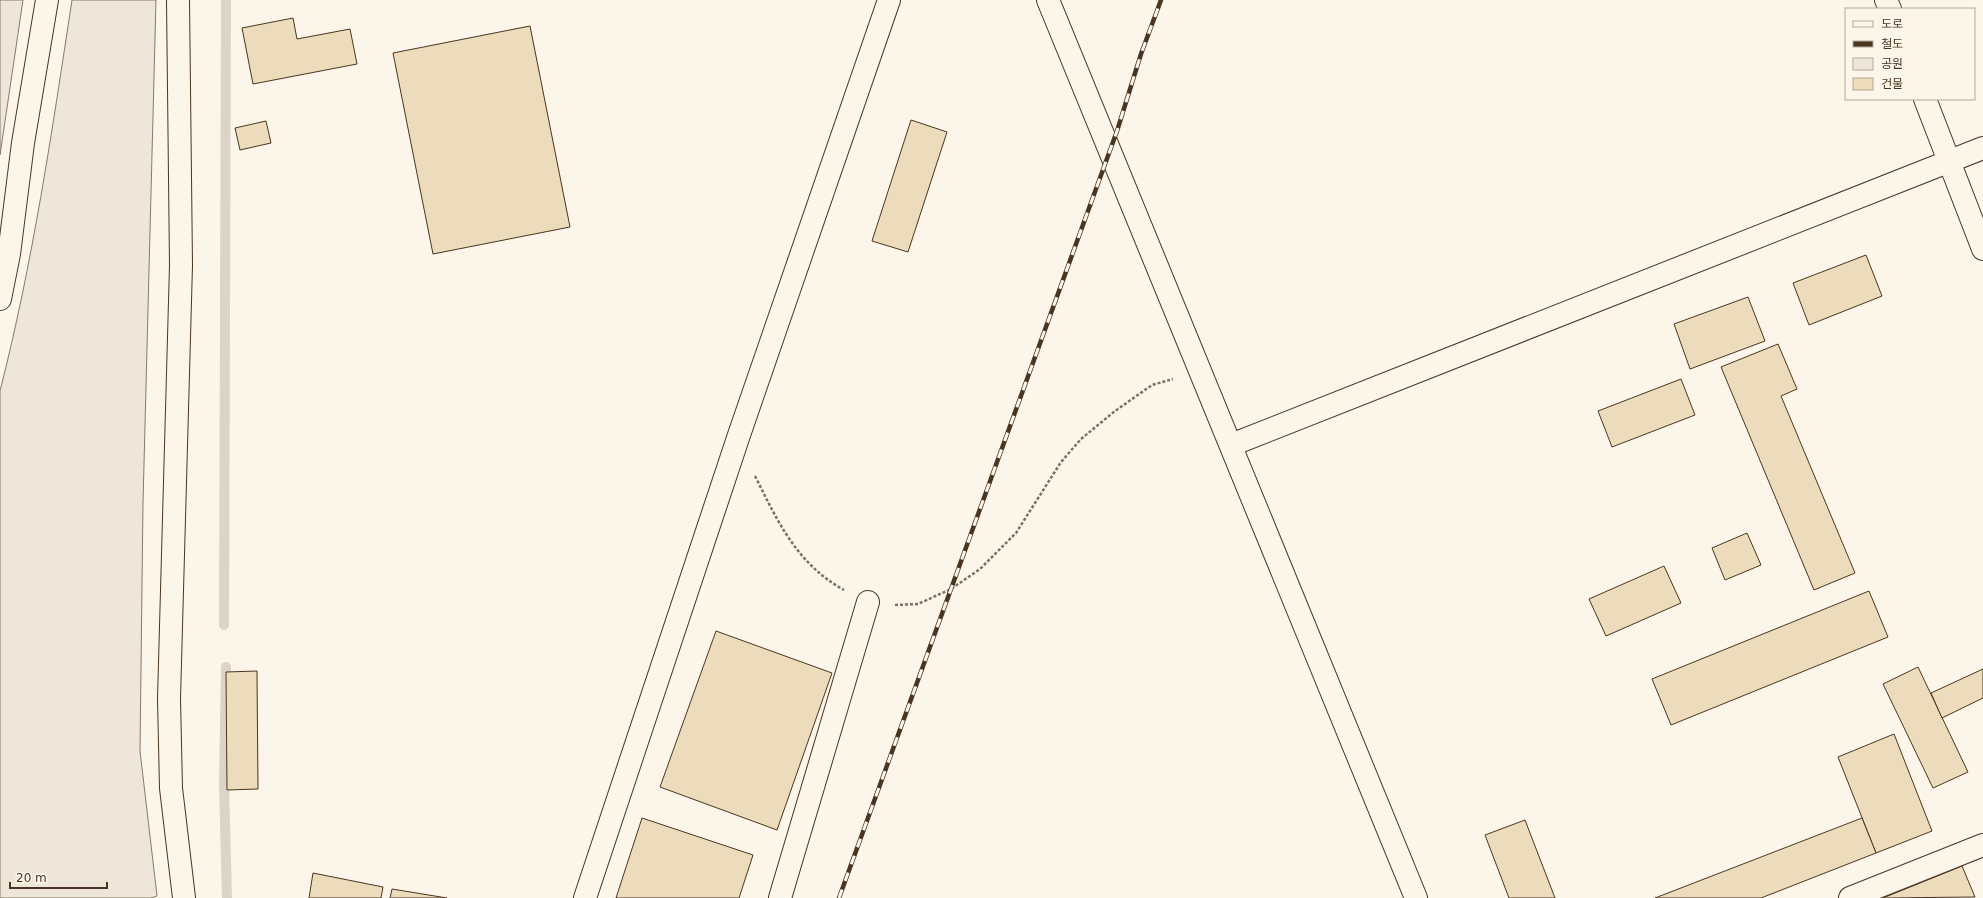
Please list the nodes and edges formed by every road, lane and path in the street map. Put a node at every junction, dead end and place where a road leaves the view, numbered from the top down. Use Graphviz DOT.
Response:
graph roads {
  1 [pos="48,0"];
  2 [pos="178,0"];
  3 [pos="889,0"];
  4 [pos="1048,0"];
  5 [pos="1925,100"];
  6 [pos="1983,148"];
  7 [pos="1949,161"];
  8 [pos="1983,249"];
  9 [pos="0,299"];
  10 [pos="1200,371"];
  11 [pos="1231,445"];
  12 [pos="755,475"];
  13 [pos="868,602"];
  14 [pos="1983,844"];
  15 [pos="184,898"];
  16 [pos="585,898"];
  17 [pos="780,898"];
  18 [pos="1416,898"];
  19 [pos="1850,898"];
  1 -- 9 [label="street"];
  2 -- 15 [label="street"];
  3 -- 16 [label="street"];
  4 -- 10 [label="street"];
  5 -- 7 [label="street"];
  6 -- 7 [label="street"];
  7 -- 8 [label="street"];
  7 -- 11 [label="street"];
  10 -- 11 [label="street"];
  10 -- 13 [label="path"];
  11 -- 18 [label="street"];
  12 -- 13 [label="path"];
  13 -- 17 [label="street"];
  14 -- 19 [label="street"];
}
